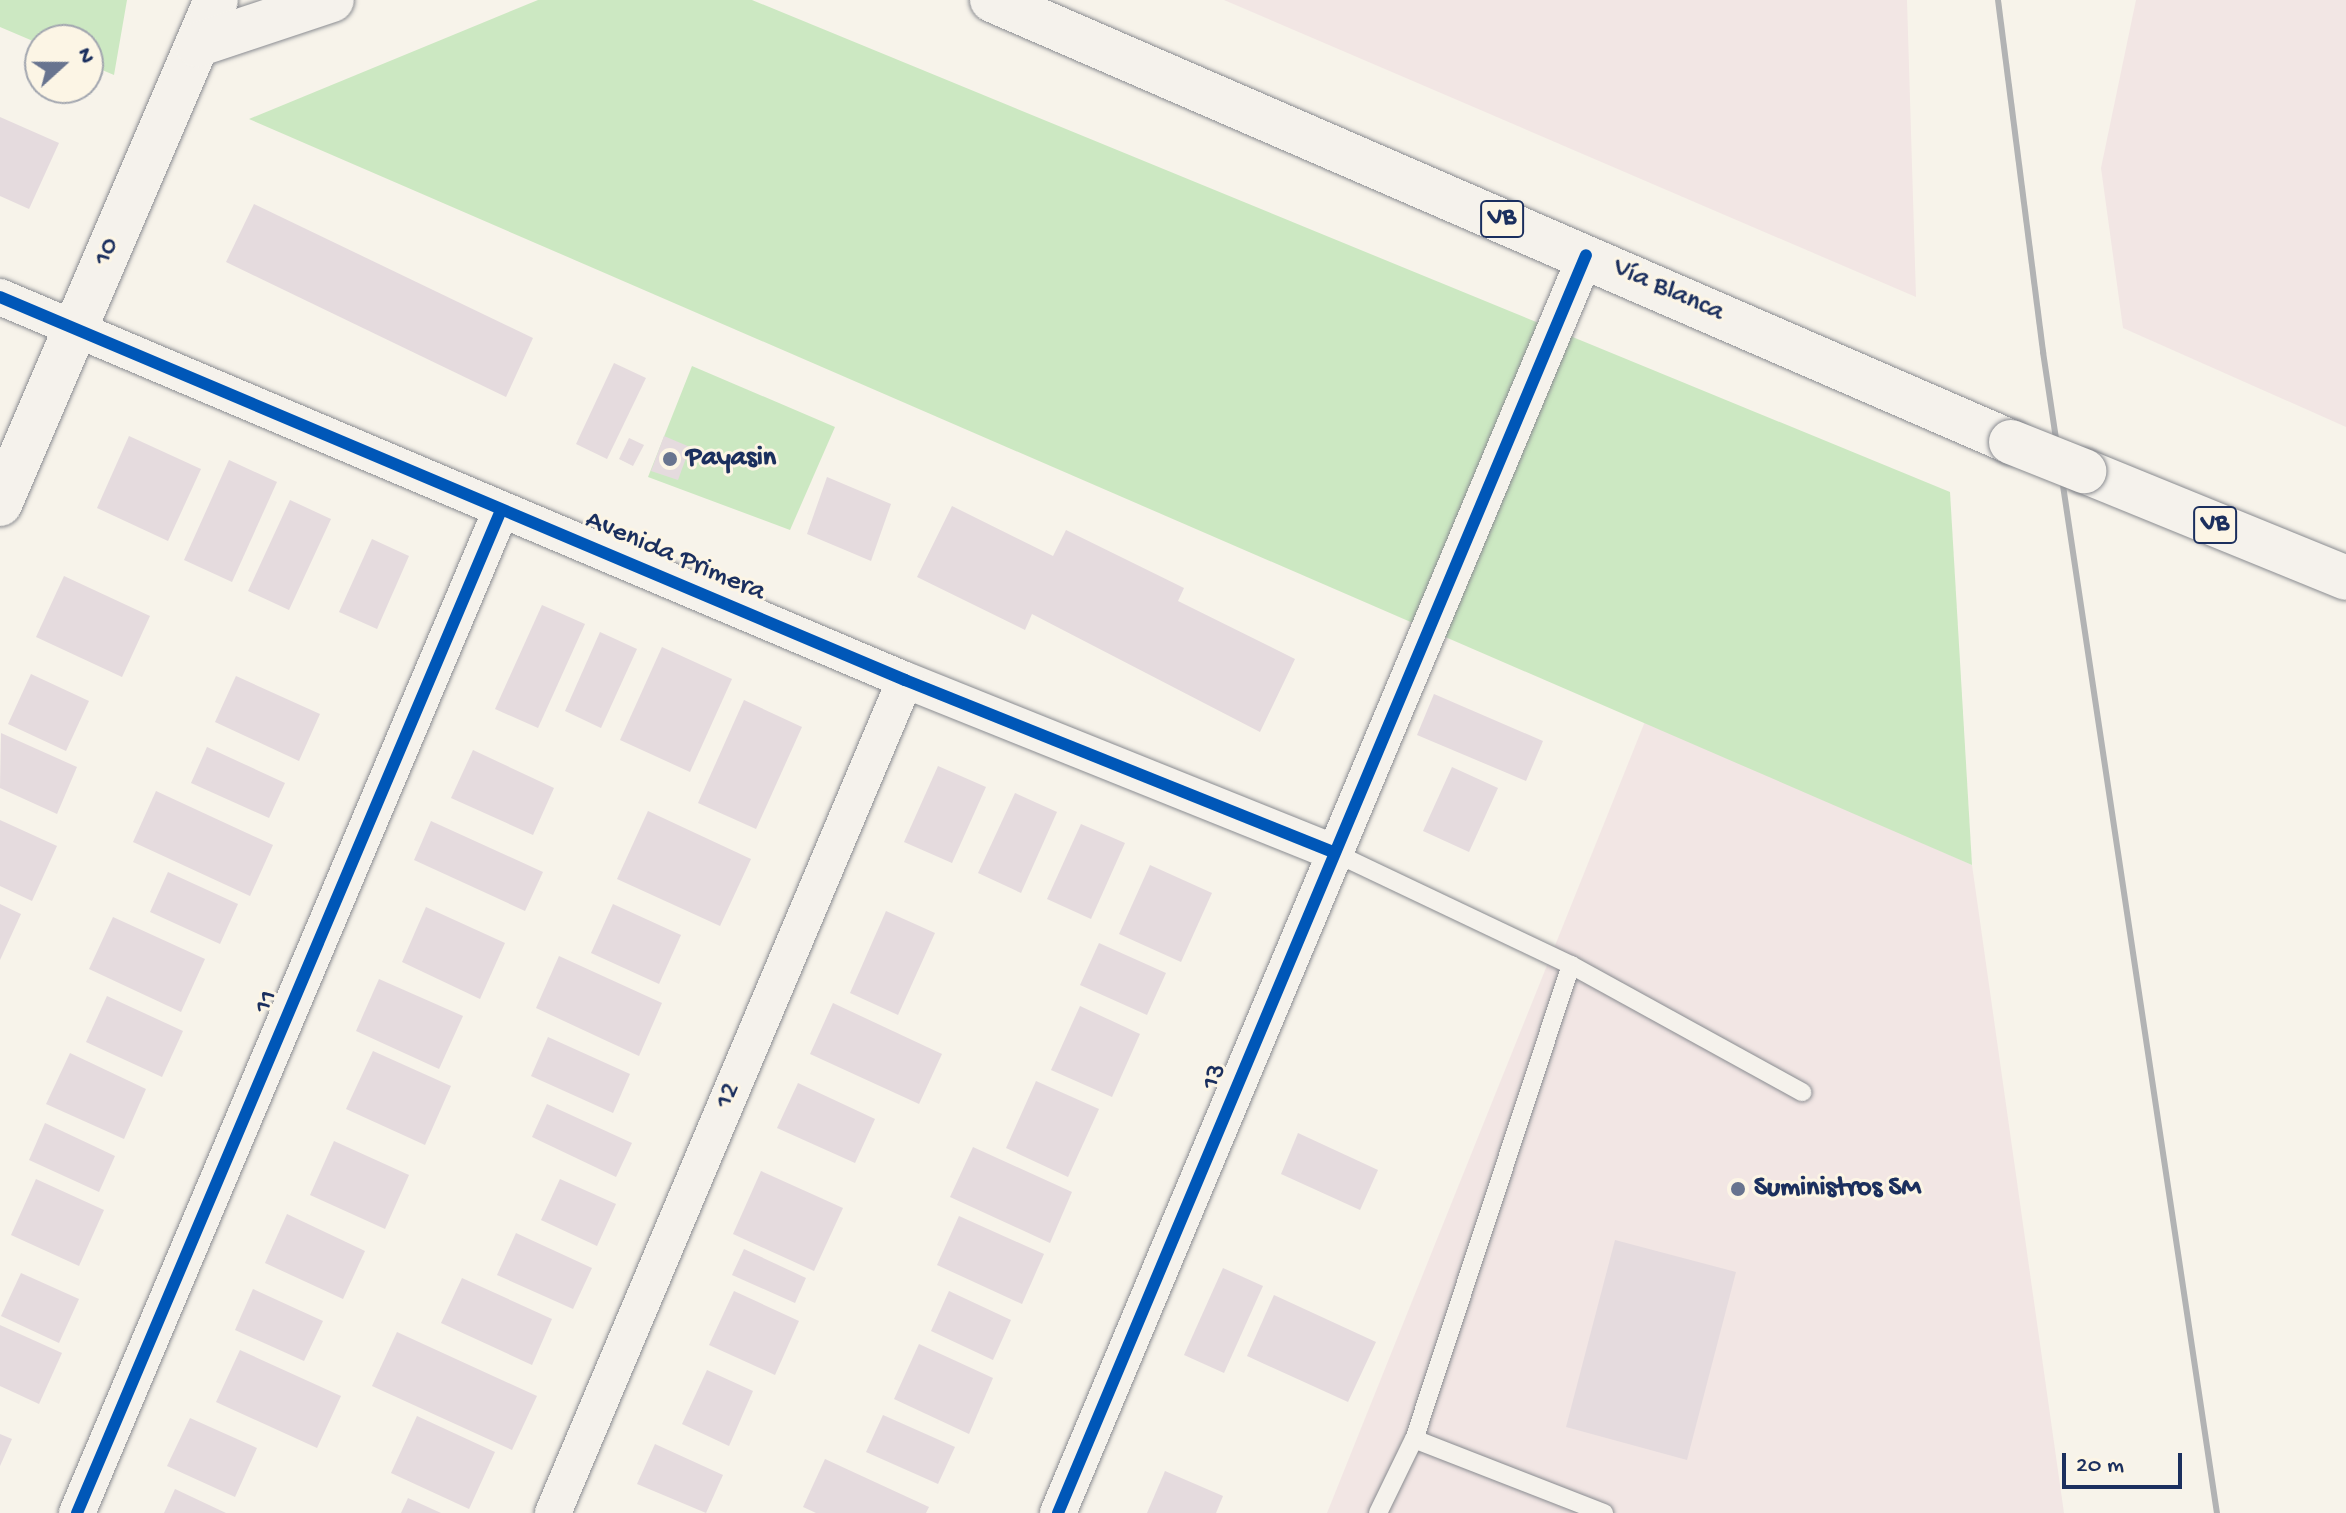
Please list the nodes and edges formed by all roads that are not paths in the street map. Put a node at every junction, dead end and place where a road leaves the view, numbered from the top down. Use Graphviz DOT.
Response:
graph roads {
  1 [pos="216,0"];
  2 [pos="332,0"];
  3 [pos="992,0"];
  4 [pos="197,45"];
  5 [pos="1586,255"];
  6 [pos="0,297"];
  7 [pos="74,329"];
  8 [pos="0,504"];
  9 [pos="501,510"];
  10 [pos="2346,578"];
  11 [pos="905,680"];
  12 [pos="1335,853"];
  13 [pos="1571,965"];
  14 [pos="1802,1092"];
  15 [pos="1414,1439"];
  16 [pos="77,1513"];
  17 [pos="553,1513"];
  18 [pos="1058,1513"];
  19 [pos="1378,1513"];
  20 [pos="1604,1513"];
  1 -- 4 [label="main road, 10"];
  2 -- 4 [label="main road"];
  3 -- 5 [label="main road, Vía Blanca / VB"];
  4 -- 7 [label="main road, 10"];
  5 -- 10 [label="main road, Vía Blanca / VB, bridge"];
  5 -- 12 [label="street, 13"];
  6 -- 7 [label="street, Avenida Primera"];
  7 -- 8 [label="main road, 10"];
  7 -- 9 [label="street, Avenida Primera"];
  9 -- 11 [label="street, Avenida Primera"];
  9 -- 16 [label="street, 11"];
  11 -- 12 [label="street, Avenida Primera"];
  11 -- 17 [label="street, 12"];
  12 -- 13 [label="lane"];
  12 -- 18 [label="street, 13"];
  13 -- 14 [label="lane"];
  13 -- 15 [label="lane"];
  15 -- 19 [label="lane"];
  15 -- 20 [label="lane"];
}
